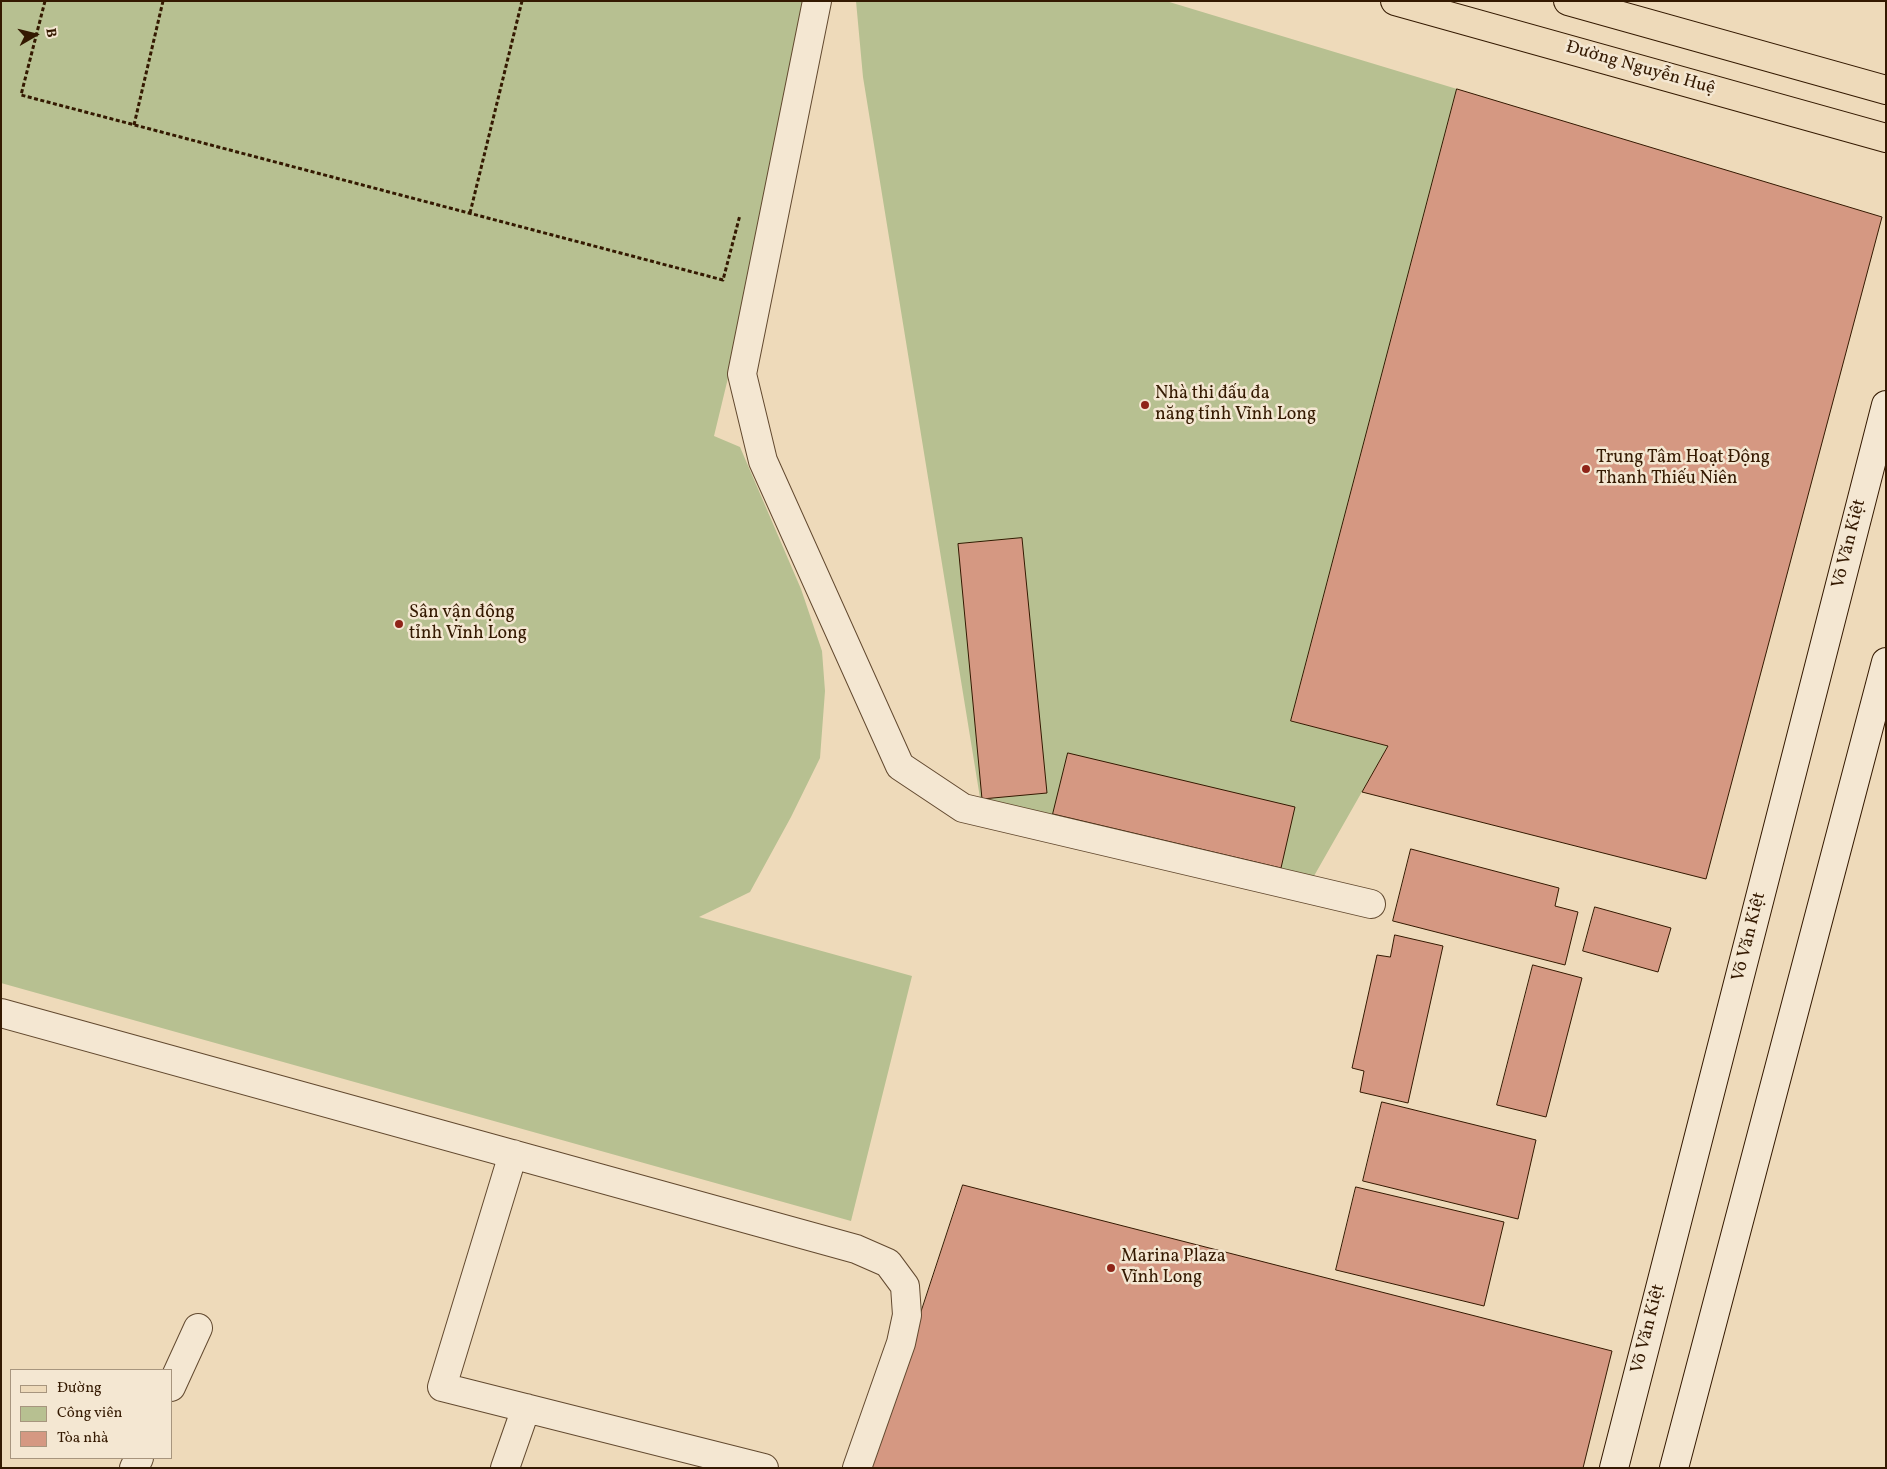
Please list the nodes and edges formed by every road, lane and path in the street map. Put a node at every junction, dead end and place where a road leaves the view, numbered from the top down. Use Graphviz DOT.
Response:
graph roads {
  1 [pos="45,1"];
  2 [pos="163,1"];
  3 [pos="522,1"];
  4 [pos="817,1"];
  5 [pos="1394,1"];
  6 [pos="1568,1"];
  7 [pos="1886,90"];
  8 [pos="134,125"];
  9 [pos="1886,138"];
  10 [pos="470,213"];
  11 [pos="723,280"];
  12 [pos="1886,406"];
  13 [pos="1886,662"];
  14 [pos="1371,904"];
  15 [pos="1,1013"];
  16 [pos="513,1154"];
  17 [pos="198,1328"];
  18 [pos="172,1385"];
  19 [pos="526,1408"];
  20 [pos="505,1468"];
  21 [pos="764,1468"];
  22 [pos="857,1468"];
  23 [pos="1614,1468"];
  24 [pos="1674,1468"];
  1 -- 8 [label="path"];
  2 -- 8 [label="path"];
  3 -- 10 [label="path"];
  4 -- 14 [label="street"];
  5 -- 9 [label="main road, Đường Nguyễn Huệ"];
  6 -- 7 [label="main road"];
  8 -- 10 [label="path"];
  10 -- 11 [label="path"];
  12 -- 23 [label="street, Võ Văn Kiệt"];
  13 -- 24 [label="street"];
  15 -- 16 [label="street"];
  16 -- 19 [label="street"];
  16 -- 22 [label="street"];
  17 -- 18 [label="street"];
  19 -- 20 [label="street"];
  19 -- 21 [label="street"];
}
